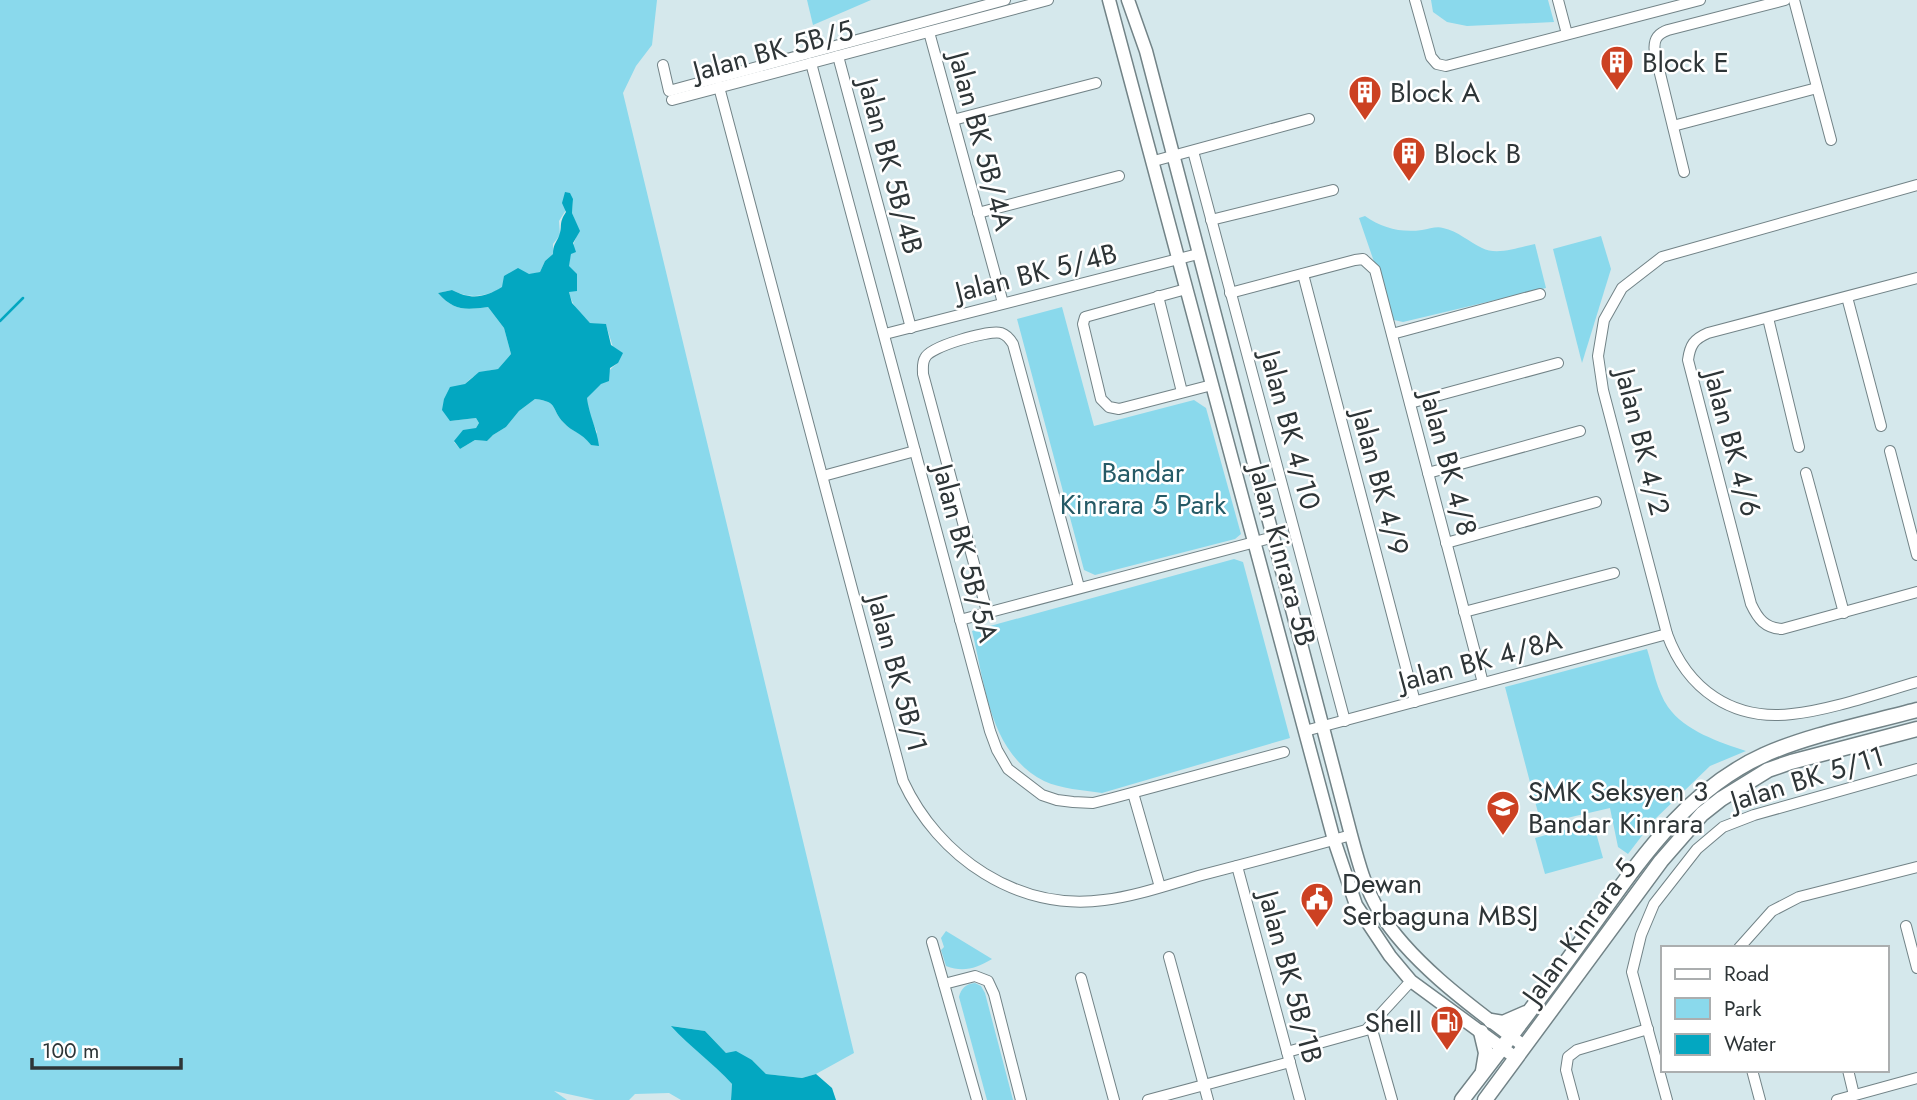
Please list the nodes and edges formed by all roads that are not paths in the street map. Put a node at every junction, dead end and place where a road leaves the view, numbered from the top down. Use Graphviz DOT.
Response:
graph roads {
  1 [pos="1005,0"];
  2 [pos="1048,0"];
  3 [pos="1109,0"];
  4 [pos="1128,0"];
  5 [pos="1415,0"];
  6 [pos="1558,0"];
  7 [pos="1700,0"];
  8 [pos="1785,0"];
  9 [pos="1794,0"];
  10 [pos="1675,3"];
  11 [pos="929,32"];
  12 [pos="1567,34"];
  13 [pos="838,56"];
  14 [pos="811,63"];
  15 [pos="663,65"];
  16 [pos="1096,82"];
  17 [pos="719,88"];
  18 [pos="1818,88"];
  19 [pos="672,100"];
  20 [pos="1310,119"];
  21 [pos="953,120"];
  22 [pos="1673,126"];
  23 [pos="1831,140"];
  24 [pos="1193,151"];
  25 [pos="1172,156"];
  26 [pos="1154,161"];
  27 [pos="1684,172"];
  28 [pos="1119,176"];
  29 [pos="1917,185"];
  30 [pos="1333,190"];
  31 [pos="978,213"];
  32 [pos="1211,220"];
  33 [pos="1198,254"];
  34 [pos="1178,260"];
  35 [pos="1303,274"];
  36 [pos="1917,278"];
  37 [pos="1186,289"];
  38 [pos="1230,293"];
  39 [pos="1540,293"];
  40 [pos="1158,296"];
  41 [pos="1847,297"];
  42 [pos="1003,303"];
  43 [pos="1768,317"];
  44 [pos="911,328"];
  45 [pos="885,334"];
  46 [pos="1392,334"];
  47 [pos="1558,363"];
  48 [pos="1212,385"];
  49 [pos="1182,392"];
  50 [pos="1410,403"];
  51 [pos="1881,426"];
  52 [pos="1580,431"];
  53 [pos="1799,447"];
  54 [pos="915,451"];
  55 [pos="1890,451"];
  56 [pos="1428,473"];
  57 [pos="1806,473"];
  58 [pos="823,476"];
  59 [pos="1596,502"];
  60 [pos="1274,537"];
  61 [pos="1255,542"];
  62 [pos="1446,543"];
  63 [pos="1917,555"];
  64 [pos="1614,573"];
  65 [pos="1079,587"];
  66 [pos="1917,592"];
  67 [pos="987,612"];
  68 [pos="1464,612"];
  69 [pos="1844,613"];
  70 [pos="960,620"];
  71 [pos="1667,634"];
  72 [pos="1917,682"];
  73 [pos="1483,683"];
  74 [pos="1415,702"];
  75 [pos="1917,710"];
  76 [pos="1345,720"];
  77 [pos="1323,726"];
  78 [pos="1917,729"];
  79 [pos="1305,731"];
  80 [pos="1284,752"];
  81 [pos="1917,769"];
  82 [pos="1133,793"];
  83 [pos="1351,835"];
  84 [pos="1334,840"];
  85 [pos="1237,866"];
  86 [pos="1917,867"];
  87 [pos="1160,887"];
  88 [pos="1906,926"];
  89 [pos="932,942"];
  90 [pos="1741,946"];
  91 [pos="1169,957"];
  92 [pos="1917,968"];
  93 [pos="1081,978"];
  94 [pos="1411,981"];
  95 [pos="944,984"];
  96 [pos="1530,1012"];
  97 [pos="1492,1021"];
  98 [pos="1371,1026"];
  99 [pos="1648,1029"];
  100 [pos="1481,1032"];
  101 [pos="1507,1042"];
  102 [pos="1520,1052"];
  103 [pos="1289,1057"];
  104 [pos="1753,1072"];
  105 [pos="1848,1072"];
  106 [pos="1483,1073"];
  107 [pos="1917,1078"];
  108 [pos="1203,1085"];
  109 [pos="1854,1095"];
  110 [pos="977,1100"];
  111 [pos="1021,1100"];
  112 [pos="1114,1100"];
  113 [pos="1148,1100"];
  114 [pos="1208,1100"];
  115 [pos="1300,1100"];
  116 [pos="1392,1100"];
  117 [pos="1462,1100"];
  118 [pos="1485,1100"];
  119 [pos="1574,1100"];
  120 [pos="1667,1100"];
  121 [pos="1760,1100"];
  122 [pos="1837,1100"];
  1 -- 15 [label="street, Jalan BK 5B/5"];
  2 -- 11 [label="street, Jalan BK 5B/5"];
  3 -- 26 [label="street, Jalan Kinrara 5B"];
  4 -- 25 [label="street, Jalan Kinrara 5B"];
  5 -- 12 [label="street"];
  6 -- 12 [label="street"];
  7 -- 10 [label="street"];
  8 -- 22 [label="street"];
  9 -- 18 [label="street"];
  10 -- 12 [label="street"];
  11 -- 13 [label="street, Jalan BK 5B/5"];
  11 -- 21 [label="street, Jalan BK 5B/4A"];
  13 -- 14 [label="street, Jalan BK 5B/5"];
  13 -- 44 [label="street, Jalan BK 5B/4B"];
  14 -- 17 [label="street, Jalan BK 5B/5"];
  14 -- 45 [label="street, Jalan BK 5B/5A"];
  16 -- 21 [label="street"];
  17 -- 19 [label="street, Jalan BK 5B/5"];
  17 -- 58 [label="street, Jalan BK 5B/1"];
  18 -- 22 [label="street"];
  18 -- 23 [label="street"];
  20 -- 24 [label="street"];
  21 -- 31 [label="street, Jalan BK 5B/4A"];
  22 -- 27 [label="street"];
  24 -- 25 [label="street"];
  24 -- 32 [label="street, Jalan BK 4/10"];
  25 -- 26 [label="street"];
  25 -- 33 [label="street, Jalan Kinrara 5B"];
  26 -- 34 [label="street, Jalan Kinrara 5B"];
  28 -- 31 [label="street"];
  29 -- 71 [label="street, Jalan BK 4/2"];
  30 -- 32 [label="street"];
  31 -- 42 [label="street, Jalan BK 5B/4A"];
  32 -- 38 [label="street, Jalan BK 4/10"];
  33 -- 34 [label="street, Jalan BK 5/4B"];
  33 -- 60 [label="street, Jalan Kinrara 5B"];
  34 -- 37 [label="street, Jalan Kinrara 5B"];
  34 -- 42 [label="street, Jalan BK 5/4B"];
  35 -- 38 [label="street"];
  35 -- 46 [label="street, Jalan BK 4/8"];
  35 -- 74 [label="street, Jalan BK 4/9"];
  36 -- 41 [label="street, Jalan BK 4/6"];
  37 -- 40 [label="street"];
  37 -- 48 [label="street, Jalan Kinrara 5B"];
  38 -- 76 [label="street, Jalan BK 4/10"];
  39 -- 46 [label="street"];
  40 -- 49 [label="street"];
  40 -- 49 [label="street"];
  41 -- 43 [label="street, Jalan BK 4/6"];
  41 -- 51 [label="street"];
  42 -- 44 [label="street, Jalan BK 5/4B"];
  43 -- 53 [label="street"];
  43 -- 69 [label="street, Jalan BK 4/6"];
  44 -- 45 [label="street, Jalan BK 5/4B"];
  45 -- 54 [label="street, Jalan BK 5B/5A"];
  46 -- 50 [label="street, Jalan BK 4/8"];
  47 -- 50 [label="street"];
  48 -- 49 [label="street"];
  48 -- 61 [label="street, Jalan Kinrara 5B"];
  50 -- 56 [label="street, Jalan BK 4/8"];
  52 -- 56 [label="street"];
  54 -- 58 [label="street"];
  54 -- 70 [label="street, Jalan BK 5B/5A"];
  55 -- 63 [label="street"];
  56 -- 62 [label="street, Jalan BK 4/8"];
  57 -- 69 [label="street"];
  58 -- 87 [label="street, Jalan BK 5B/1"];
  59 -- 62 [label="street"];
  60 -- 61 [label="street"];
  60 -- 77 [label="street, Jalan Kinrara 5B"];
  61 -- 65 [label="street"];
  61 -- 79 [label="street, Jalan Kinrara 5B"];
  62 -- 68 [label="street, Jalan BK 4/8"];
  64 -- 68 [label="street"];
  65 -- 67 [label="street"];
  65 -- 67 [label="street"];
  66 -- 69 [label="street, Jalan BK 4/6"];
  67 -- 70 [label="street"];
  68 -- 73 [label="street, Jalan BK 4/8"];
  70 -- 82 [label="street, Jalan BK 5B/5A"];
  71 -- 72 [label="street, Jalan BK 4/2"];
  71 -- 73 [label="street, Jalan BK 4/8A"];
  73 -- 74 [label="street, Jalan BK 4/8A"];
  74 -- 76 [label="street, Jalan BK 4/8A"];
  75 -- 96 [label="main road, Jalan Kinrara 5"];
  76 -- 77 [label="street, Jalan BK 4/8A"];
  77 -- 79 [label="street, Jalan BK 4/8A"];
  77 -- 83 [label="street, Jalan Kinrara 5B"];
  78 -- 102 [label="main road, Jalan Kinrara 5"];
  79 -- 84 [label="street, Jalan Kinrara 5B"];
  80 -- 82 [label="street, Jalan BK 5B/5A"];
  81 -- 99 [label="street, Jalan BK 5/11"];
  82 -- 87 [label="street"];
  83 -- 84 [label="street, Jalan BK 5B/1"];
  83 -- 97 [label="street, Jalan Kinrara 5B"];
  84 -- 85 [label="street, Jalan BK 5B/1"];
  84 -- 94 [label="street, Jalan Kinrara 5B"];
  85 -- 87 [label="street, Jalan BK 5B/1"];
  85 -- 103 [label="street, Jalan BK 5B/1B"];
  86 -- 90 [label="street"];
  88 -- 92 [label="street"];
  89 -- 95 [label="street"];
  91 -- 108 [label="street"];
  93 -- 112 [label="street"];
  94 -- 98 [label="street"];
  94 -- 100 [label="street, Jalan Kinrara 5B"];
  95 -- 110 [label="street"];
  95 -- 111 [label="street"];
  96 -- 97 [label="main road"];
  96 -- 101 [label="main road, Jalan Kinrara 5"];
  97 -- 101 [label="street, Jalan Kinrara 5B"];
  98 -- 103 [label="street"];
  98 -- 116 [label="street"];
  99 -- 119 [label="street"];
  99 -- 120 [label="street, Jalan BK 5/11"];
  100 -- 101 [label="street, Jalan Kinrara 5B"];
  100 -- 106 [label="main road"];
  101 -- 102 [label="street, Jalan Kinrara 5B"];
  101 -- 106 [label="main road, Jalan Kinrara 5"];
  102 -- 118 [label="main road, Jalan Kinrara 5"];
  103 -- 108 [label="street"];
  103 -- 115 [label="street, Jalan BK 5B/1B"];
  104 -- 121 [label="street"];
  105 -- 109 [label="street"];
  106 -- 117 [label="main road, Jalan Kinrara 5"];
  107 -- 109 [label="street"];
  108 -- 113 [label="street"];
  108 -- 114 [label="street"];
  109 -- 122 [label="street"];
}
